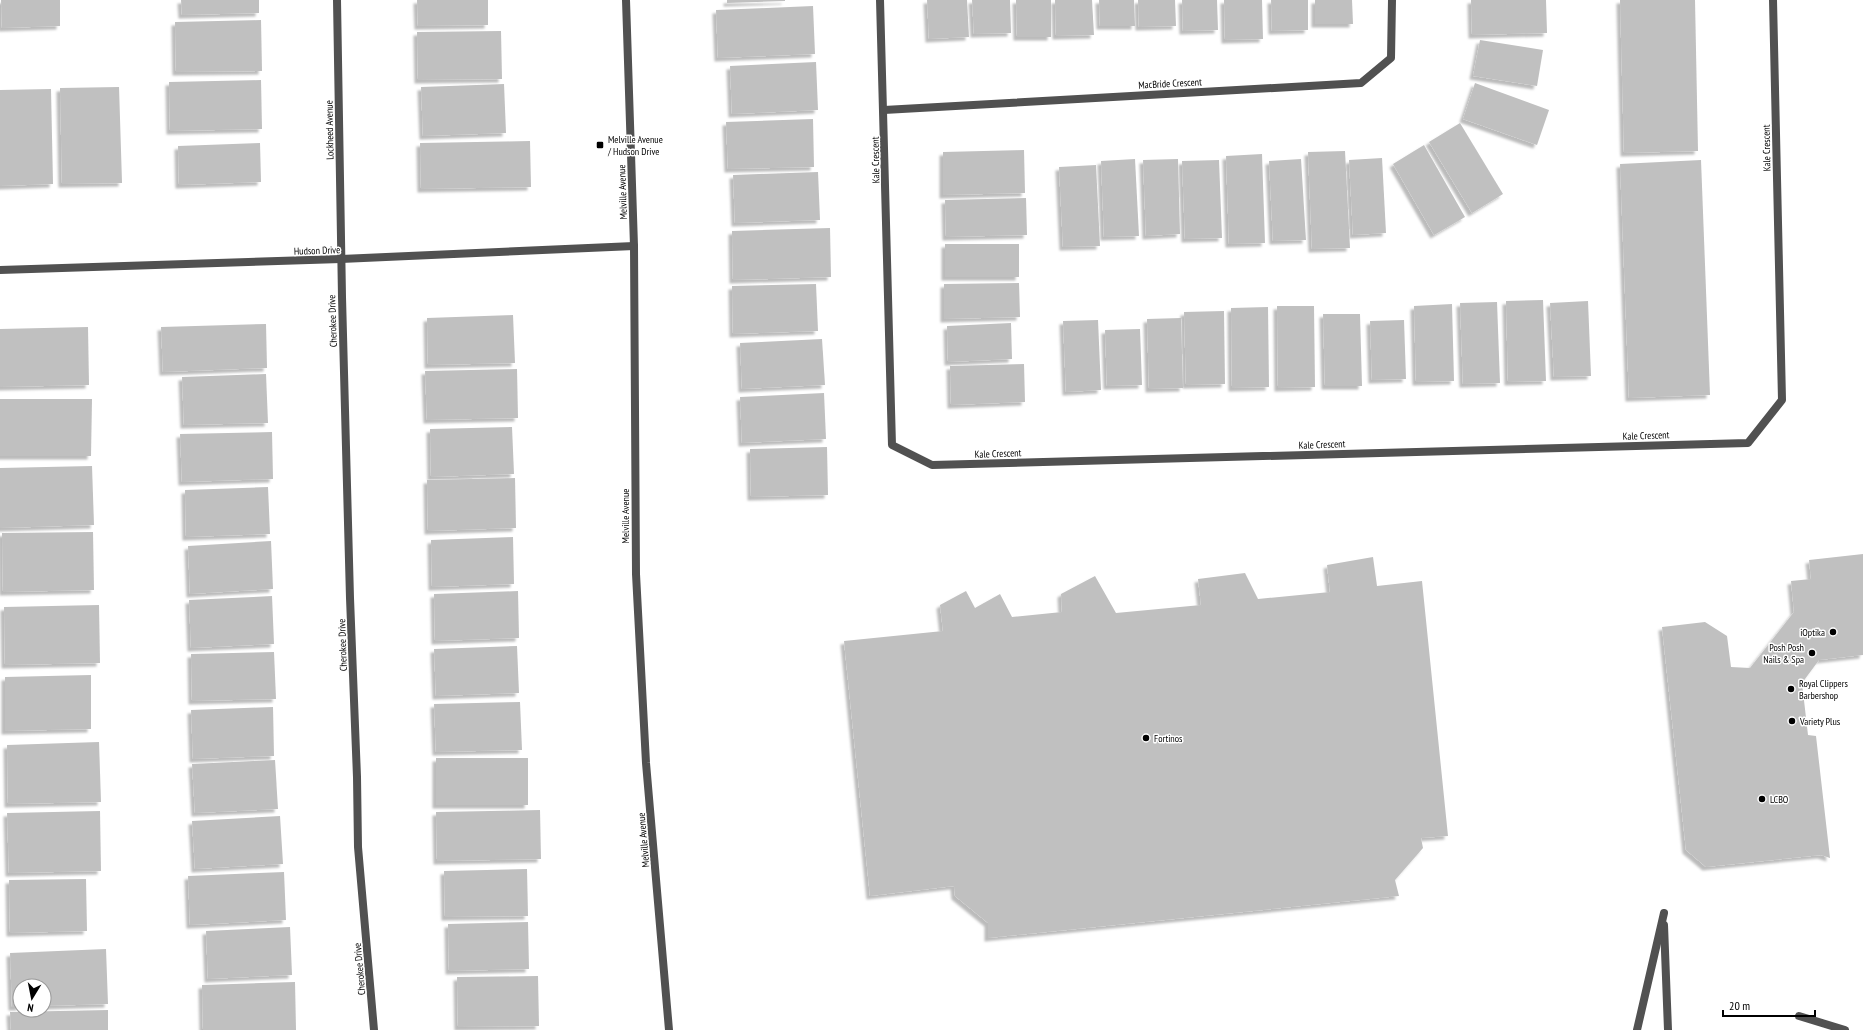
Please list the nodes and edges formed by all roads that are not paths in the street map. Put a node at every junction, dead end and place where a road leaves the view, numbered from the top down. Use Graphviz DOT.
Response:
graph roads {
  1 [pos="337,0"];
  2 [pos="626,0"];
  3 [pos="880,0"];
  4 [pos="1392,0"];
  5 [pos="1773,0"];
  6 [pos="884,110"];
  7 [pos="634,246"];
  8 [pos="341,259"];
  9 [pos="0,270"];
  10 [pos="1799,1016"];
  11 [pos="374,1030"];
  12 [pos="669,1030"];
  13 [pos="1637,1030"];
  14 [pos="1668,1030"];
  15 [pos="1846,1030"];
  1 -- 8 [label="street, Lockheed Avenue"];
  2 -- 7 [label="street, Melville Avenue"];
  3 -- 6 [label="street, Kale Crescent"];
  4 -- 6 [label="street, MacBride Crescent"];
  5 -- 6 [label="street, Kale Crescent"];
  7 -- 8 [label="street, Hudson Drive"];
  7 -- 12 [label="street, Melville Avenue"];
  8 -- 9 [label="street, Hudson Drive"];
  8 -- 11 [label="street, Cherokee Drive"];
  10 -- 15 [label="street"];
  13 -- 14 [label="street"];
}
